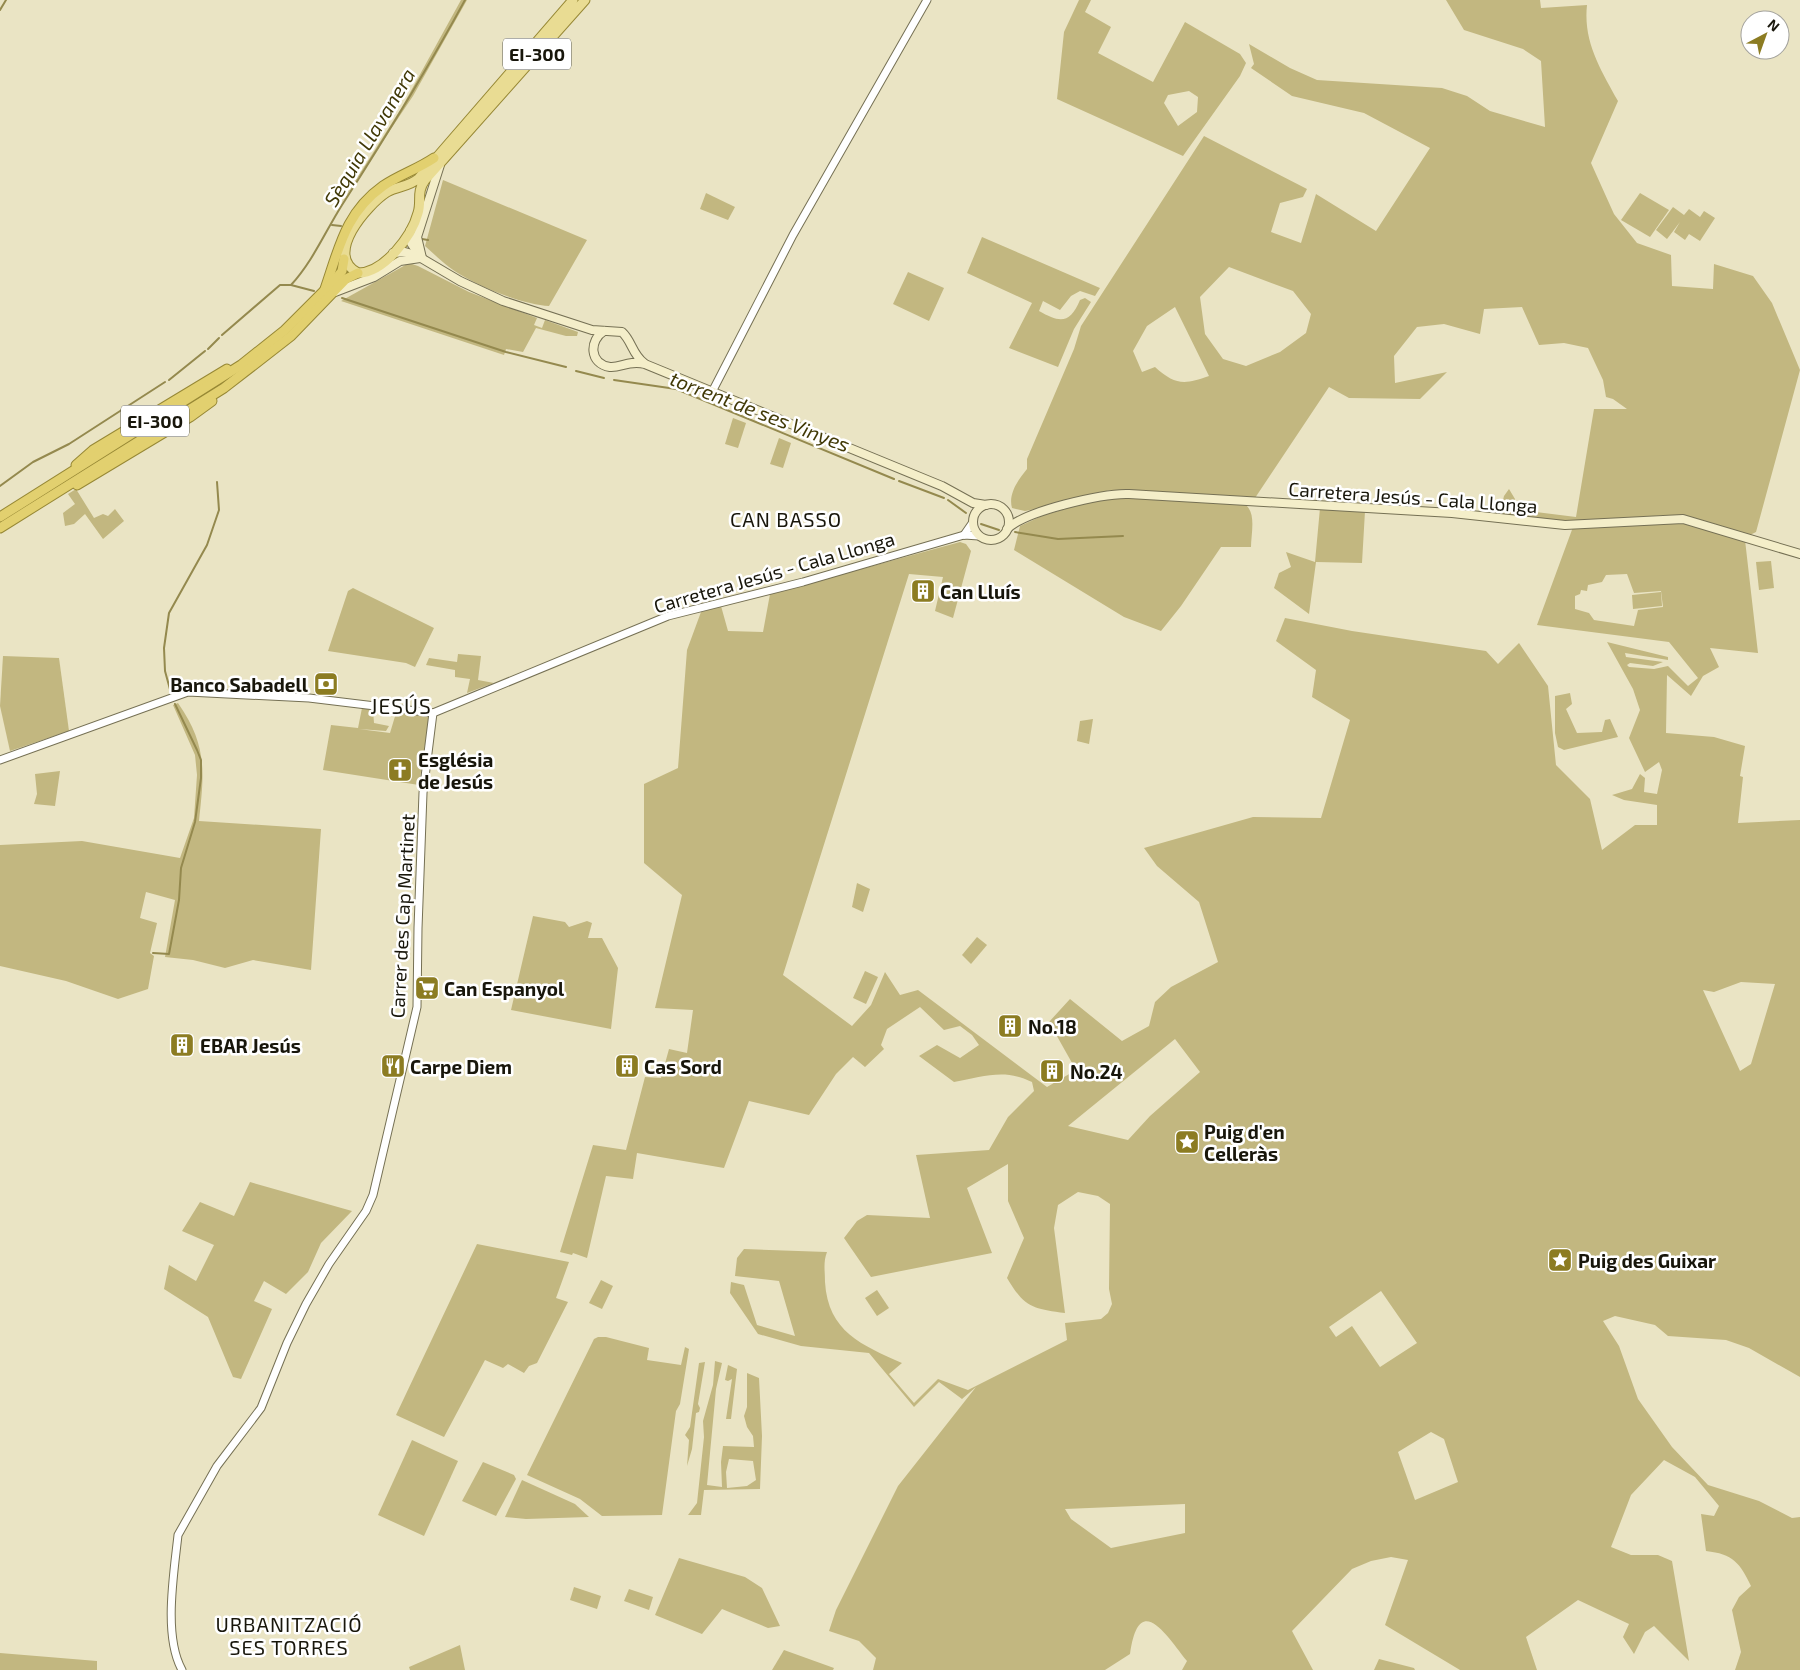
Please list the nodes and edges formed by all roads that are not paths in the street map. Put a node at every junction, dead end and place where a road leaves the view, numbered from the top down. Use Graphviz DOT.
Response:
graph roads {
  1 [pos="573,0"];
  2 [pos="584,0"];
  3 [pos="927,0"];
  4 [pos="438,160"];
  5 [pos="403,188"];
  6 [pos="418,199"];
  7 [pos="410,231"];
  8 [pos="393,253"];
  9 [pos="422,258"];
  10 [pos="344,259"];
  11 [pos="358,273"];
  12 [pos="324,291"];
  13 [pos="335,292"];
  14 [pos="585,328"];
  15 [pos="604,331"];
  16 [pos="594,342"];
  17 [pos="631,347"];
  18 [pos="623,363"];
  19 [pos="645,364"];
  20 [pos="712,392"];
  21 [pos="968,501"];
  22 [pos="986,505"];
  23 [pos="1006,513"];
  24 [pos="0,518"];
  25 [pos="1022,518"];
  26 [pos="973,519"];
  27 [pos="0,528"];
  28 [pos="1007,529"];
  29 [pos="963,536"];
  30 [pos="979,536"];
  31 [pos="1800,554"];
  32 [pos="433,713"];
  33 [pos="0,760"];
  34 [pos="182,1670"];
  1 -- 4 [label="main road, EI-300"];
  2 -- 4 [label="main road, EI-300"];
  3 -- 20 [label="street"];
  4 -- 5 [label="main road, EI-300"];
  4 -- 6 [label="main road, EI-300"];
  4 -- 9 [label="main road"];
  4 -- 12 [label="highway, EI-300"];
  5 -- 6 [label="main road"];
  5 -- 10 [label="main road, EI-300"];
  6 -- 7 [label="main road, EI-300"];
  7 -- 8 [label="main road, EI-300"];
  7 -- 9 [label="main road"];
  8 -- 9 [label="main road"];
  8 -- 11 [label="main road, EI-300"];
  9 -- 13 [label="main road"];
  9 -- 14 [label="main road"];
  10 -- 11 [label="main road"];
  10 -- 12 [label="highway, EI-300"];
  11 -- 13 [label="highway, EI-300"];
  12 -- 24 [label="highway, EI-300"];
  13 -- 27 [label="highway, EI-300"];
  14 -- 15 [label="main road"];
  14 -- 16 [label="main road"];
  15 -- 16 [label="main road"];
  15 -- 17 [label="main road"];
  16 -- 18 [label="main road"];
  17 -- 18 [label="main road"];
  17 -- 19 [label="main road"];
  18 -- 19 [label="main road"];
  19 -- 20 [label="main road"];
  20 -- 21 [label="main road"];
  21 -- 22 [label="main road"];
  21 -- 26 [label="main road"];
  22 -- 23 [label="main road"];
  22 -- 26 [label="main road"];
  23 -- 25 [label="main road"];
  23 -- 28 [label="main road"];
  25 -- 28 [label="main road, Carretera Jesús - Cala Llonga"];
  25 -- 31 [label="main road, Carretera Jesús - Cala Llonga"];
  26 -- 29 [label="street"];
  26 -- 30 [label="main road"];
  28 -- 30 [label="main road"];
  29 -- 30 [label="street, Carretera Jesús - Cala Llonga"];
  29 -- 32 [label="street, Carretera Jesús - Cala Llonga"];
  32 -- 33 [label="street"];
  32 -- 34 [label="street, Carrer des Cap Martinet"];
}
